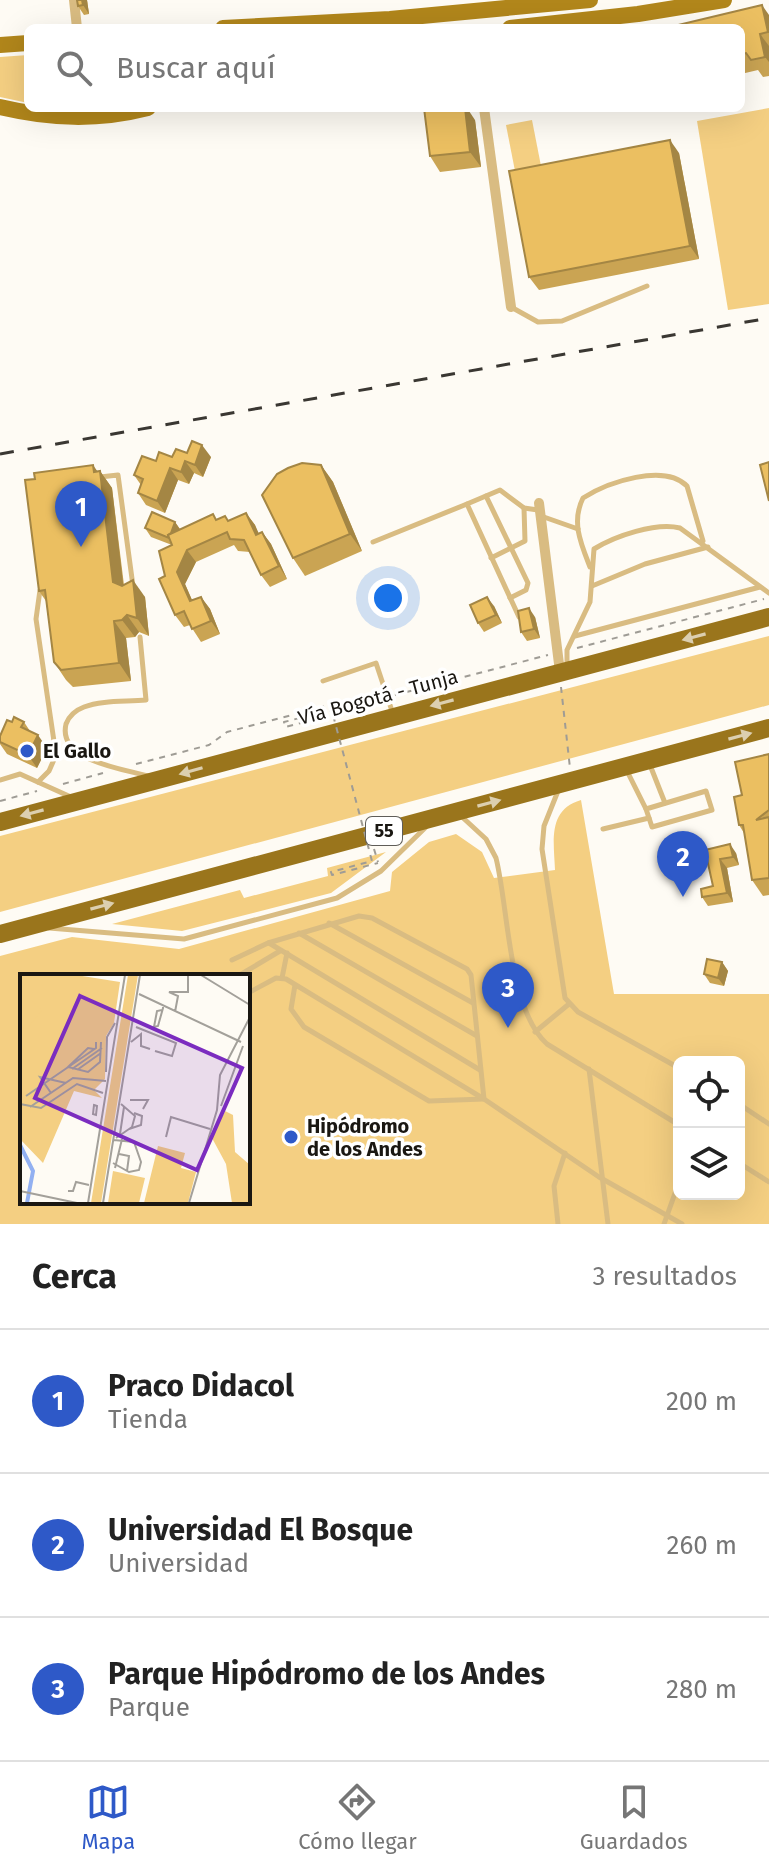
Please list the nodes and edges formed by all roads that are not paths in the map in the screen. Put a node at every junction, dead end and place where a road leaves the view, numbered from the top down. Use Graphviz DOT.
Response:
graph roads {
  1 [pos="74,0"];
  2 [pos="590,0"];
  3 [pos="724,0"];
  4 [pos="77,24"];
  5 [pos="297,24"];
  6 [pos="559,24"];
  7 [pos="24,46"];
  8 [pos="0,48"];
  9 [pos="0,105"];
  10 [pos="24,108"];
  11 [pos="24,110"];
  12 [pos="37,112"];
  13 [pos="60,112"];
  14 [pos="102,112"];
  15 [pos="128,112"];
  16 [pos="485,112"];
  17 [pos="647,286"];
  18 [pos="511,307"];
  19 [pos="88,479"];
  20 [pos="486,495"];
  21 [pos="467,504"];
  22 [pos="524,508"];
  23 [pos="539,510"];
  24 [pos="578,529"];
  25 [pos="373,542"];
  26 [pos="706,544"];
  27 [pos="511,548"];
  28 [pos="491,558"];
  29 [pos="592,572"];
  30 [pos="39,577"];
  31 [pos="592,586"];
  32 [pos="761,587"];
  33 [pos="769,593"];
  34 [pos="134,598"];
  35 [pos="510,598"];
  36 [pos="519,617"];
  37 [pos="769,617"];
  38 [pos="575,636"];
  39 [pos="140,637"];
  40 [pos="563,671"];
  41 [pos="323,681"];
  42 [pos="394,715"];
  43 [pos="769,728"];
  44 [pos="56,746"];
  45 [pos="70,746"];
  46 [pos="649,760"];
  47 [pos="625,767"];
  48 [pos="0,780"];
  49 [pos="162,780"];
  50 [pos="38,782"];
  51 [pos="566,782"];
  52 [pos="79,801"];
  53 [pos="665,803"];
  54 [pos="646,809"];
  55 [pos="445,814"];
  56 [pos="649,818"];
  57 [pos="0,822"];
  58 [pos="603,829"];
  59 [pos="329,923"];
  60 [pos="28,926"];
  61 [pos="299,933"];
  62 [pos="0,934"];
  63 [pos="268,943"];
  64 [pos="284,952"];
  65 [pos="232,960"];
  66 [pos="242,974"];
  67 [pos="282,978"];
  68 [pos="295,985"];
  69 [pos="250,992"];
  70 [pos="474,1003"];
  71 [pos="569,1004"];
  72 [pos="535,1032"];
  73 [pos="477,1036"];
  74 [pos="673,1065"];
  75 [pos="589,1068"];
  76 [pos="481,1070"];
  77 [pos="484,1099"];
  78 [pos="745,1108"];
  79 [pos="673,1121"];
  80 [pos="769,1124"];
  81 [pos="565,1153"];
  82 [pos="745,1167"];
  83 [pos="599,1177"];
  84 [pos="769,1182"];
  85 [pos="673,1197"];
  86 [pos="666,1214"];
  87 [pos="558,1224"];
  88 [pos="608,1224"];
  89 [pos="664,1224"];
  90 [pos="682,1224"];
  1 -- 4 [label="street"];
  2 -- 5 [label="main road"];
  3 -- 6 [label="main road"];
  7 -- 8 [label="main road"];
  9 -- 10 [label="main road"];
  9 -- 11 [label="main road"];
  12 -- 15 [label="main road"];
  13 -- 14 [label="main road"];
  16 -- 18 [label="street"];
  17 -- 18 [label="lane"];
  19 -- 34 [label="lane"];
  20 -- 21 [label="lane"];
  20 -- 22 [label="lane"];
  20 -- 27 [label="lane"];
  21 -- 25 [label="lane"];
  21 -- 28 [label="lane"];
  22 -- 23 [label="lane"];
  22 -- 27 [label="lane"];
  23 -- 24 [label="lane"];
  23 -- 40 [label="street"];
  24 -- 26 [label="lane"];
  24 -- 29 [label="lane"];
  26 -- 29 [label="lane"];
  26 -- 31 [label="lane"];
  26 -- 32 [label="lane"];
  27 -- 28 [label="lane"];
  27 -- 35 [label="lane"];
  28 -- 35 [label="lane"];
  29 -- 31 [label="lane"];
  30 -- 44 [label="lane"];
  31 -- 38 [label="lane"];
  32 -- 33 [label="lane"];
  32 -- 38 [label="lane"];
  35 -- 36 [label="lane"];
  37 -- 40 [label="highway, Vía Bogotá - Tunja, one-way"];
  38 -- 40 [label="lane"];
  39 -- 45 [label="lane"];
  40 -- 42 [label="highway, Vía Bogotá - Tunja, one-way"];
  41 -- 42 [label="lane"];
  42 -- 49 [label="highway, Vía Bogotá - Tunja, one-way"];
  46 -- 43 [label="highway, 55, one-way"];
  44 -- 45 [label="lane"];
  44 -- 50 [label="lane"];
  45 -- 49 [label="lane"];
  46 -- 47 [label="highway, 55"];
  46 -- 53 [label="lane"];
  47 -- 51 [label="highway, 55"];
  47 -- 54 [label="lane"];
  48 -- 50 [label="lane"];
  49 -- 52 [label="highway, Vía Bogotá - Tunja"];
  50 -- 52 [label="lane"];
  55 -- 51 [label="highway, 55, one-way"];
  51 -- 71 [label="lane"];
  52 -- 57 [label="highway, Vía Bogotá - Tunja, one-way"];
  53 -- 54 [label="lane"];
  53 -- 56 [label="lane"];
  54 -- 56 [label="lane"];
  60 -- 55 [label="highway, 55, one-way"];
  55 -- 60 [label="lane"];
  55 -- 72 [label="lane"];
  56 -- 58 [label="lane"];
  59 -- 61 [label="lane"];
  59 -- 70 [label="lane"];
  59 -- 70 [label="lane"];
  60 -- 62 [label="highway, 55"];
  61 -- 63 [label="lane"];
  61 -- 73 [label="lane"];
  63 -- 64 [label="lane"];
  63 -- 65 [label="lane"];
  64 -- 66 [label="lane"];
  64 -- 67 [label="lane"];
  64 -- 76 [label="lane"];
  67 -- 68 [label="lane"];
  67 -- 69 [label="lane"];
  68 -- 77 [label="lane"];
  68 -- 77 [label="lane"];
  70 -- 73 [label="lane"];
  71 -- 72 [label="lane"];
  71 -- 74 [label="lane"];
  72 -- 75 [label="lane"];
  73 -- 76 [label="lane"];
  75 -- 79 [label="lane"];
  75 -- 83 [label="lane"];
  76 -- 77 [label="lane"];
  77 -- 81 [label="lane"];
  78 -- 80 [label="lane"];
  81 -- 83 [label="lane"];
  81 -- 87 [label="lane"];
  82 -- 84 [label="lane"];
  83 -- 86 [label="lane"];
  83 -- 88 [label="lane"];
  85 -- 86 [label="lane"];
  86 -- 89 [label="lane"];
  86 -- 90 [label="lane"];
}
